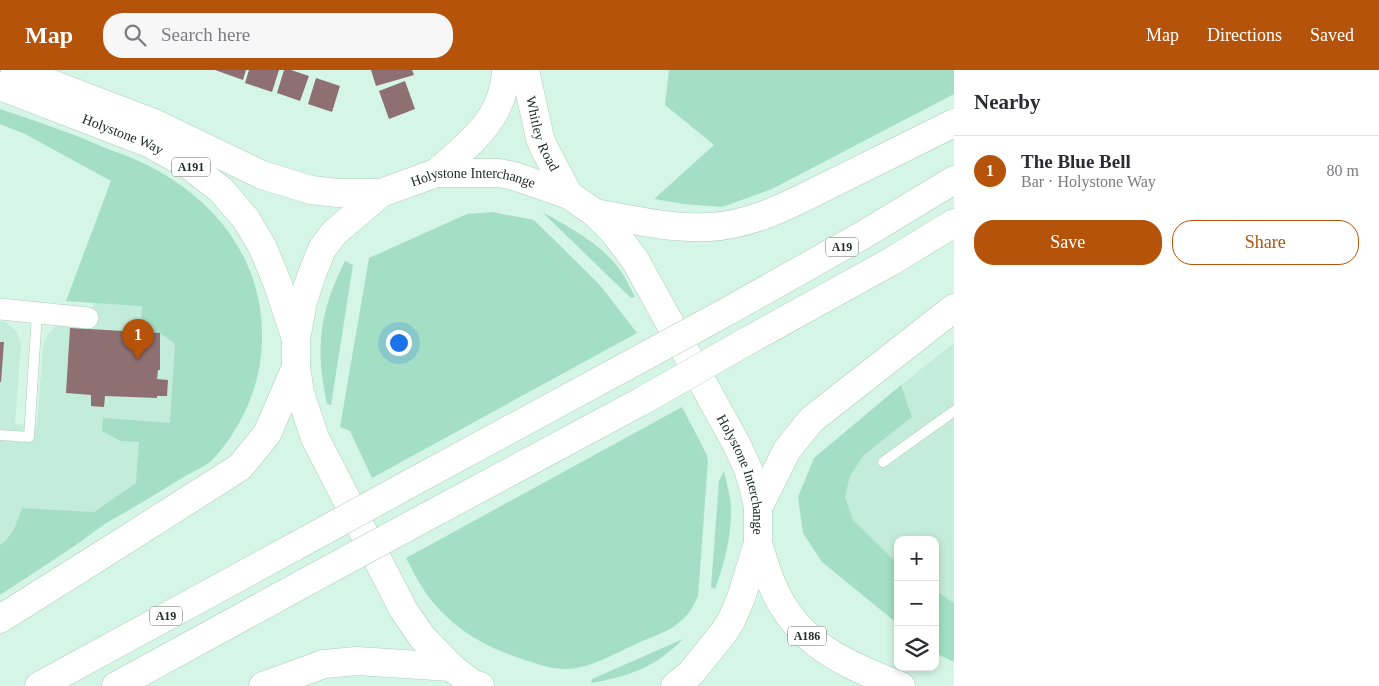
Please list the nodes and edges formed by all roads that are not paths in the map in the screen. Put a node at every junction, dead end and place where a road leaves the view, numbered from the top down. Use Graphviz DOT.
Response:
graph roads {
  1 [pos="15,70"];
  2 [pos="506,70"];
  3 [pos="525,70"];
  4 [pos="0,86"];
  5 [pos="954,123"];
  6 [pos="436,173"];
  7 [pos="954,180"];
  8 [pos="381,193"];
  9 [pos="569,195"];
  10 [pos="595,213"];
  11 [pos="954,223"];
  12 [pos="954,308"];
  13 [pos="0,310"];
  14 [pos="37,313"];
  15 [pos="88,318"];
  16 [pos="296,340"];
  17 [pos="296,368"];
  18 [pos="954,411"];
  19 [pos="0,435"];
  20 [pos="883,462"];
  21 [pos="758,508"];
  22 [pos="758,543"];
  23 [pos="0,618"];
  24 [pos="451,667"];
  25 [pos="476,685"];
  26 [pos="39,686"];
  27 [pos="116,686"];
  28 [pos="263,686"];
  29 [pos="675,686"];
  30 [pos="901,686"];
  1 -- 8 [label="main road, Holystone Way / A191"];
  2 -- 6 [label="main road"];
  3 -- 9 [label="main road, Whitley Road"];
  4 -- 16 [label="main road, Holystone Way / A191"];
  5 -- 10 [label="main road"];
  6 -- 8 [label="main road, Holystone Interchange"];
  6 -- 9 [label="main road, Holystone Interchange"];
  7 -- 26 [label="main road, A19, bridge"];
  8 -- 16 [label="main road, Holystone Interchange"];
  9 -- 10 [label="main road, Holystone Interchange"];
  10 -- 21 [label="main road, Holystone Interchange"];
  11 -- 27 [label="main road, A19, bridge"];
  12 -- 21 [label="main road"];
  13 -- 14 [label="street"];
  14 -- 15 [label="street"];
  14 -- 19 [label="lane"];
  16 -- 17 [label="main road, Holystone Interchange"];
  17 -- 23 [label="main road"];
  17 -- 24 [label="main road, Holystone Interchange"];
  18 -- 20 [label="lane"];
  21 -- 22 [label="main road, Holystone Interchange"];
  22 -- 29 [label="main road, Holystone Interchange"];
  22 -- 30 [label="main road, A186"];
  24 -- 25 [label="main road, Holystone Interchange"];
  24 -- 28 [label="main road"];
}
